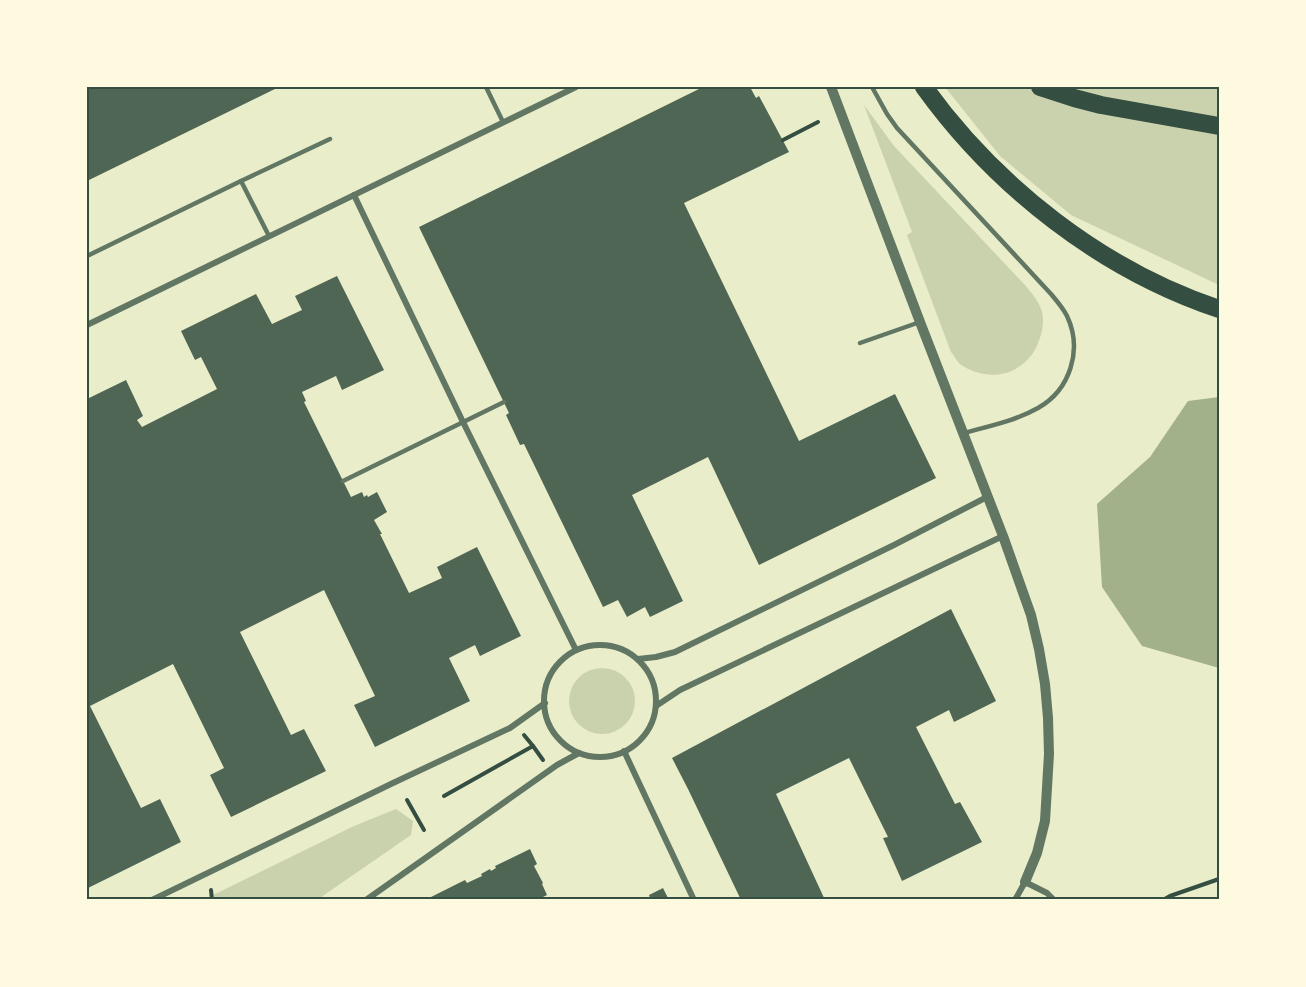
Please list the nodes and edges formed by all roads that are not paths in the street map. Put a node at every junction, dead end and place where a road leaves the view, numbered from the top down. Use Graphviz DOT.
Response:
graph roads {
  1 [pos="486,87"];
  2 [pos="576,87"];
  3 [pos="831,87"];
  4 [pos="872,87"];
  5 [pos="924,87"];
  6 [pos="1040,87"];
  7 [pos="503,122"];
  8 [pos="1219,126"];
  9 [pos="330,139"];
  10 [pos="241,181"];
  11 [pos="354,195"];
  12 [pos="269,236"];
  13 [pos="87,256"];
  14 [pos="1219,309"];
  15 [pos="920,322"];
  16 [pos="87,325"];
  17 [pos="860,343"];
  18 [pos="504,402"];
  19 [pos="463,422"];
  20 [pos="963,434"];
  21 [pos="343,481"];
  22 [pos="987,496"];
  23 [pos="1004,536"];
  24 [pos="576,650"];
  25 [pos="638,659"];
  26 [pos="545,703"];
  27 [pos="656,706"];
  28 [pos="624,752"];
  29 [pos="579,753"];
  30 [pos="1025,882"];
  31 [pos="152,900"];
  32 [pos="366,900"];
  33 [pos="694,900"];
  34 [pos="1015,900"];
  35 [pos="1054,900"];
  1 -- 7 [label="lane"];
  2 -- 7 [label="street"];
  3 -- 15 [label="street"];
  4 -- 20 [label="lane"];
  5 -- 14 [label="highway"];
  6 -- 8 [label="highway"];
  7 -- 11 [label="street"];
  9 -- 10 [label="lane"];
  10 -- 12 [label="lane"];
  10 -- 13 [label="lane"];
  11 -- 12 [label="street"];
  11 -- 19 [label="street"];
  12 -- 16 [label="street"];
  15 -- 17 [label="lane"];
  15 -- 20 [label="street"];
  18 -- 19 [label="lane"];
  19 -- 21 [label="lane"];
  19 -- 24 [label="street"];
  20 -- 22 [label="street"];
  22 -- 23 [label="street"];
  22 -- 25 [label="street"];
  23 -- 27 [label="street"];
  23 -- 30 [label="street"];
  24 -- 25 [label="street"];
  24 -- 26 [label="street"];
  25 -- 27 [label="street"];
  26 -- 29 [label="street"];
  26 -- 31 [label="street"];
  27 -- 28 [label="street"];
  28 -- 29 [label="street"];
  28 -- 33 [label="street"];
  29 -- 32 [label="street"];
  30 -- 34 [label="street"];
  30 -- 35 [label="street"];
}
